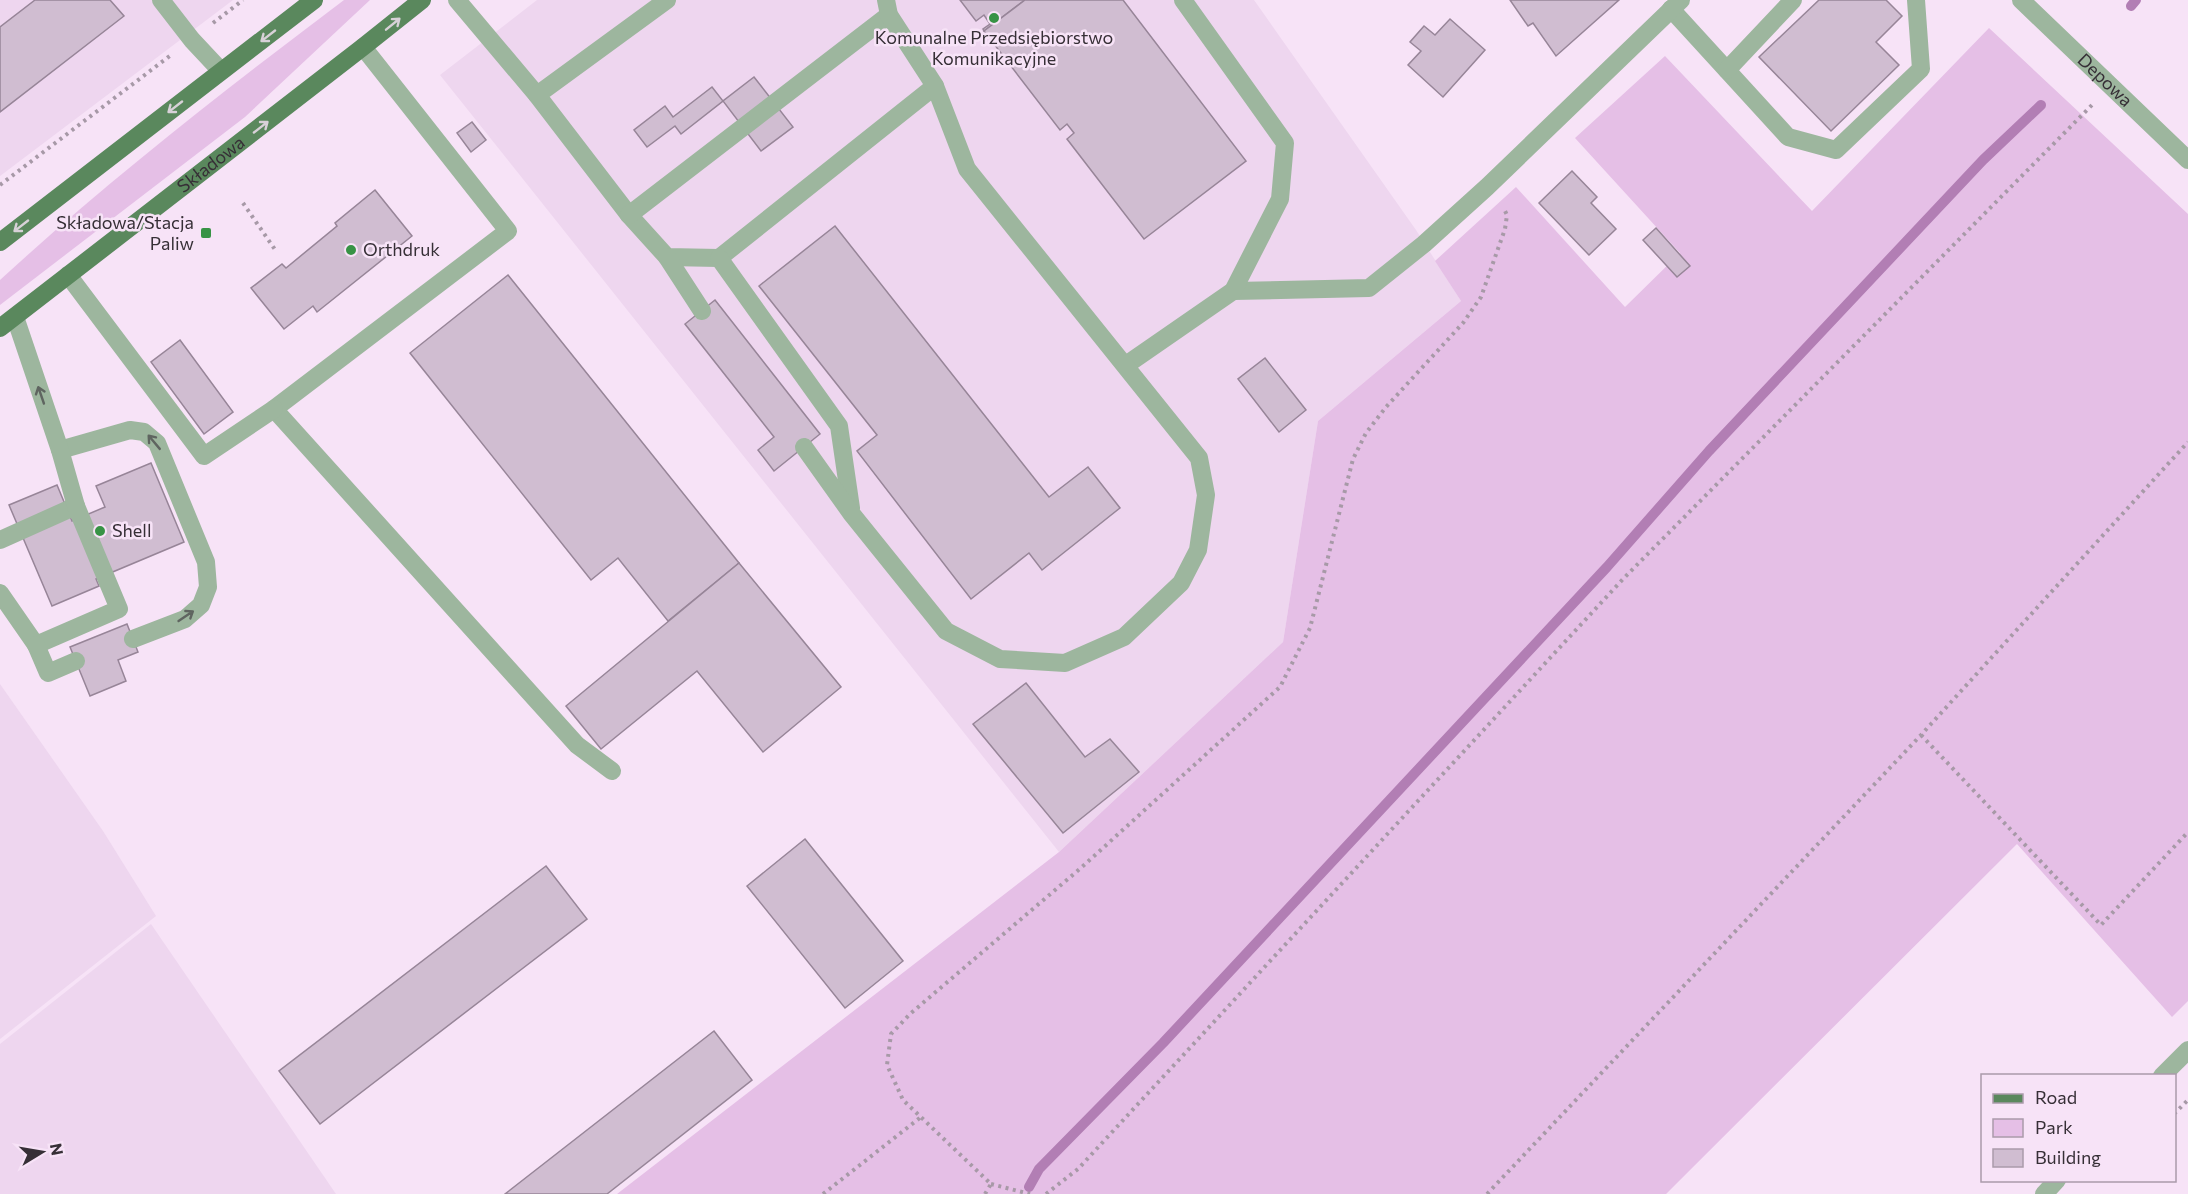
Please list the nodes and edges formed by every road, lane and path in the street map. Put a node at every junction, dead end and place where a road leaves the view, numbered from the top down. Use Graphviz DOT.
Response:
graph roads {
  1 [pos="161,0"];
  2 [pos="243,0"];
  3 [pos="314,0"];
  4 [pos="422,0"];
  5 [pos="456,0"];
  6 [pos="667,0"];
  7 [pos="1183,0"];
  8 [pos="1793,0"];
  9 [pos="1916,0"];
  10 [pos="2021,0"];
  11 [pos="1676,5"];
  12 [pos="888,7"];
  13 [pos="192,40"];
  14 [pos="363,48"];
  15 [pos="1727,70"];
  16 [pos="221,71"];
  17 [pos="935,86"];
  18 [pos="2112,86"];
  19 [pos="537,95"];
  20 [pos="2188,159"];
  21 [pos="0,185"];
  22 [pos="1487,187"];
  23 [pos="243,203"];
  24 [pos="629,215"];
  25 [pos="0,242"];
  26 [pos="276,251"];
  27 [pos="667,257"];
  28 [pos="719,258"];
  29 [pos="68,275"];
  30 [pos="1233,291"];
  31 [pos="702,311"];
  32 [pos="15,317"];
  33 [pos="0,328"];
  34 [pos="1126,365"];
  35 [pos="274,410"];
  36 [pos="2188,442"];
  37 [pos="804,447"];
  38 [pos="60,450"];
  39 [pos="76,506"];
  40 [pos="851,513"];
  41 [pos="0,540"];
  42 [pos="0,593"];
  43 [pos="133,639"];
  44 [pos="36,645"];
  45 [pos="76,661"];
  46 [pos="1921,735"];
  47 [pos="612,771"];
  48 [pos="2188,832"];
  49 [pos="2188,1050"];
  50 [pos="2164,1074"];
  51 [pos="2188,1100"];
  52 [pos="2176,1113"];
  53 [pos="921,1117"];
  54 [pos="2055,1182"];
  55 [pos="991,1184"];
  56 [pos="823,1194"];
  57 [pos="985,1194"];
  58 [pos="1030,1194"];
  59 [pos="1046,1194"];
  60 [pos="1487,1194"];
  61 [pos="2044,1194"];
  1 -- 13 [label="street"];
  2 -- 13 [label="path"];
  3 -- 16 [label="main road, one-way"];
  14 -- 4 [label="main road, Składowa, one-way"];
  5 -- 19 [label="street"];
  6 -- 19 [label="street"];
  7 -- 30 [label="street"];
  8 -- 15 [label="street"];
  9 -- 15 [label="street"];
  10 -- 18 [label="street, Depowa"];
  11 -- 15 [label="street"];
  11 -- 22 [label="street"];
  12 -- 17 [label="street"];
  12 -- 24 [label="street"];
  13 -- 16 [label="street"];
  13 -- 21 [label="path"];
  29 -- 14 [label="main road, Składowa, one-way"];
  14 -- 35 [label="street"];
  16 -- 25 [label="main road, one-way"];
  17 -- 28 [label="street"];
  17 -- 34 [label="street"];
  18 -- 20 [label="street, Depowa"];
  18 -- 59 [label="path"];
  19 -- 24 [label="street"];
  22 -- 30 [label="street"];
  22 -- 53 [label="path"];
  23 -- 26 [label="path"];
  24 -- 27 [label="street"];
  27 -- 28 [label="street"];
  27 -- 31 [label="street"];
  28 -- 40 [label="street"];
  29 -- 32 [label="main road, Składowa"];
  29 -- 35 [label="street"];
  30 -- 34 [label="street"];
  32 -- 33 [label="main road, Składowa"];
  38 -- 32 [label="street, one-way"];
  34 -- 40 [label="street"];
  35 -- 47 [label="street"];
  36 -- 46 [label="path"];
  37 -- 40 [label="street"];
  38 -- 39 [label="street"];
  43 -- 38 [label="street, one-way"];
  39 -- 41 [label="street"];
  39 -- 44 [label="street"];
  42 -- 44 [label="street"];
  44 -- 45 [label="street"];
  46 -- 48 [label="path"];
  46 -- 60 [label="path"];
  49 -- 50 [label="street"];
  51 -- 52 [label="path"];
  53 -- 55 [label="path"];
  53 -- 56 [label="path"];
  54 -- 61 [label="street"];
  55 -- 57 [label="path"];
  55 -- 58 [label="path"];
}
